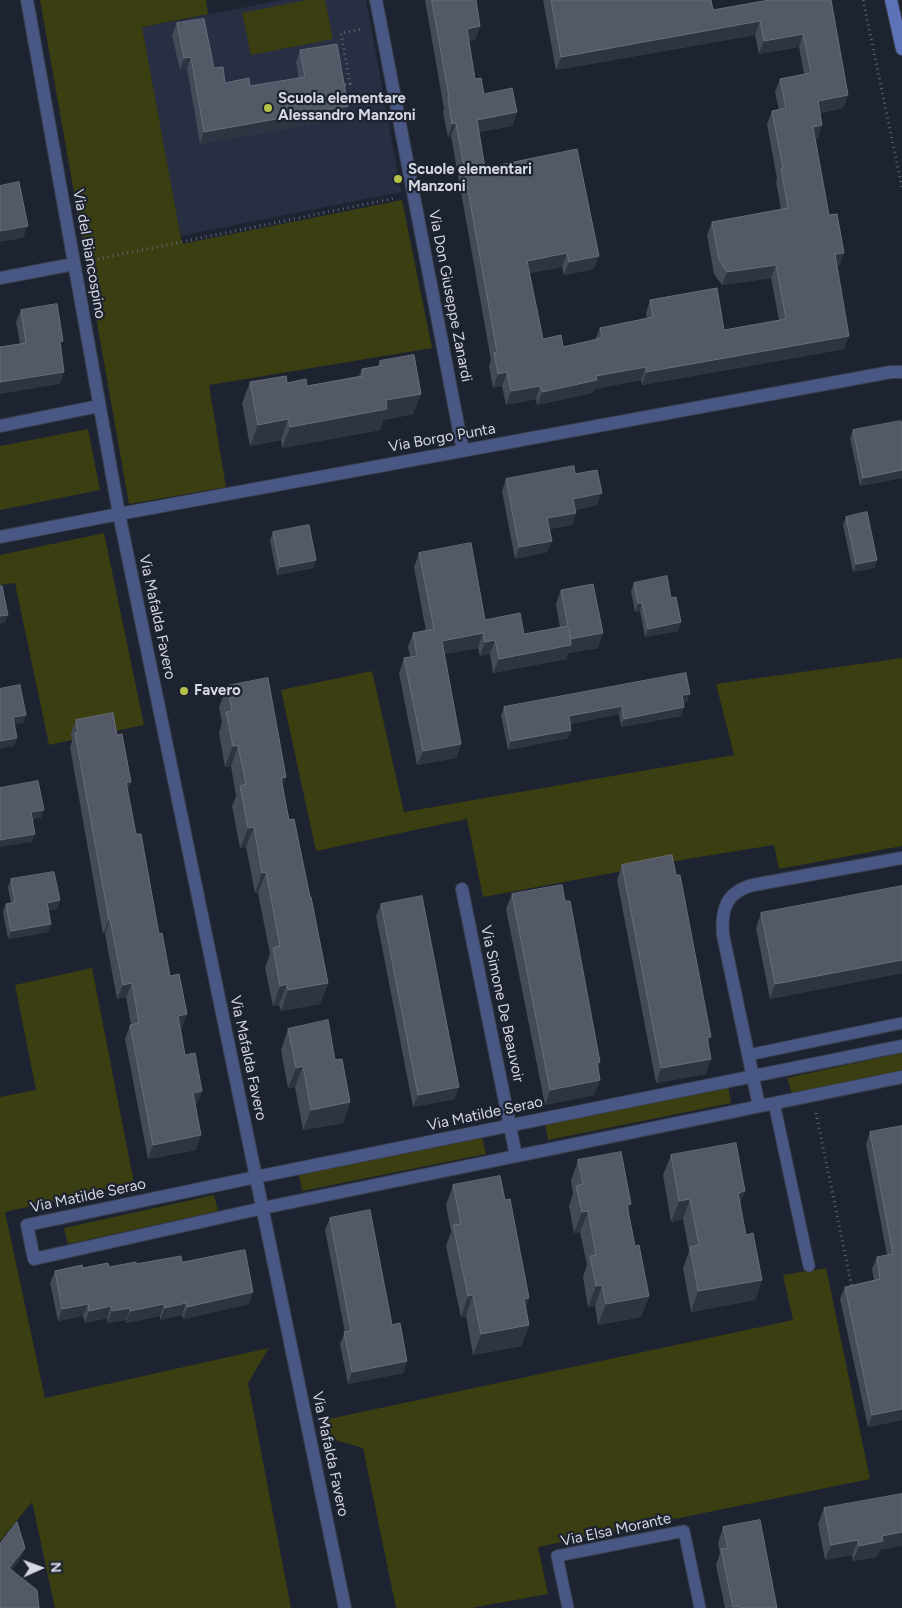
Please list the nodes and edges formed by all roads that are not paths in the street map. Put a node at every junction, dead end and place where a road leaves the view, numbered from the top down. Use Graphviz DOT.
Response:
graph roads {
  1 [pos="27,0"];
  2 [pos="376,0"];
  3 [pos="891,0"];
  4 [pos="902,49"];
  5 [pos="74,264"];
  6 [pos="0,278"];
  7 [pos="898,371"];
  8 [pos="99,406"];
  9 [pos="0,426"];
  10 [pos="463,451"];
  11 [pos="119,514"];
  12 [pos="0,538"];
  13 [pos="902,858"];
  14 [pos="462,889"];
  15 [pos="902,1023"];
  16 [pos="902,1046"];
  17 [pos="748,1055"];
  18 [pos="753,1076"];
  19 [pos="902,1077"];
  20 [pos="774,1103"];
  21 [pos="759,1106"];
  22 [pos="510,1125"];
  23 [pos="516,1156"];
  24 [pos="256,1177"];
  25 [pos="263,1208"];
  26 [pos="809,1266"];
  27 [pos="345,1608"];
  28 [pos="568,1608"];
  29 [pos="700,1608"];
  1 -- 5 [label="street, Via del Biancospino"];
  2 -- 10 [label="street, Via Don Giuseppe Zanardi"];
  3 -- 4 [label="street"];
  5 -- 6 [label="street"];
  5 -- 8 [label="street, Via del Biancospino"];
  7 -- 10 [label="street, Via Borgo Punta"];
  8 -- 9 [label="street"];
  8 -- 11 [label="street, Via del Biancospino"];
  10 -- 11 [label="street, Via Borgo Punta"];
  11 -- 12 [label="street, Via Borgo Punta"];
  11 -- 24 [label="street, Via Mafalda Favero"];
  13 -- 17 [label="street"];
  14 -- 22 [label="street, Via Simone De Beauvoir"];
  15 -- 17 [label="lane"];
  16 -- 18 [label="street, Via Matilde Serao"];
  17 -- 18 [label="street"];
  18 -- 21 [label="street"];
  18 -- 22 [label="street, Via Matilde Serao"];
  19 -- 20 [label="street, Via Matilde Serao"];
  20 -- 21 [label="street, Via Matilde Serao"];
  20 -- 26 [label="lane"];
  21 -- 23 [label="street, Via Matilde Serao"];
  22 -- 23 [label="street, Via Simone De Beauvoir"];
  22 -- 24 [label="street, Via Matilde Serao"];
  23 -- 25 [label="street, Via Matilde Serao"];
  24 -- 25 [label="street, Via Mafalda Favero"];
  24 -- 25 [label="street, Via Matilde Serao"];
  25 -- 27 [label="street, Via Mafalda Favero"];
  28 -- 29 [label="lane, Via Elsa Morante"];
}
